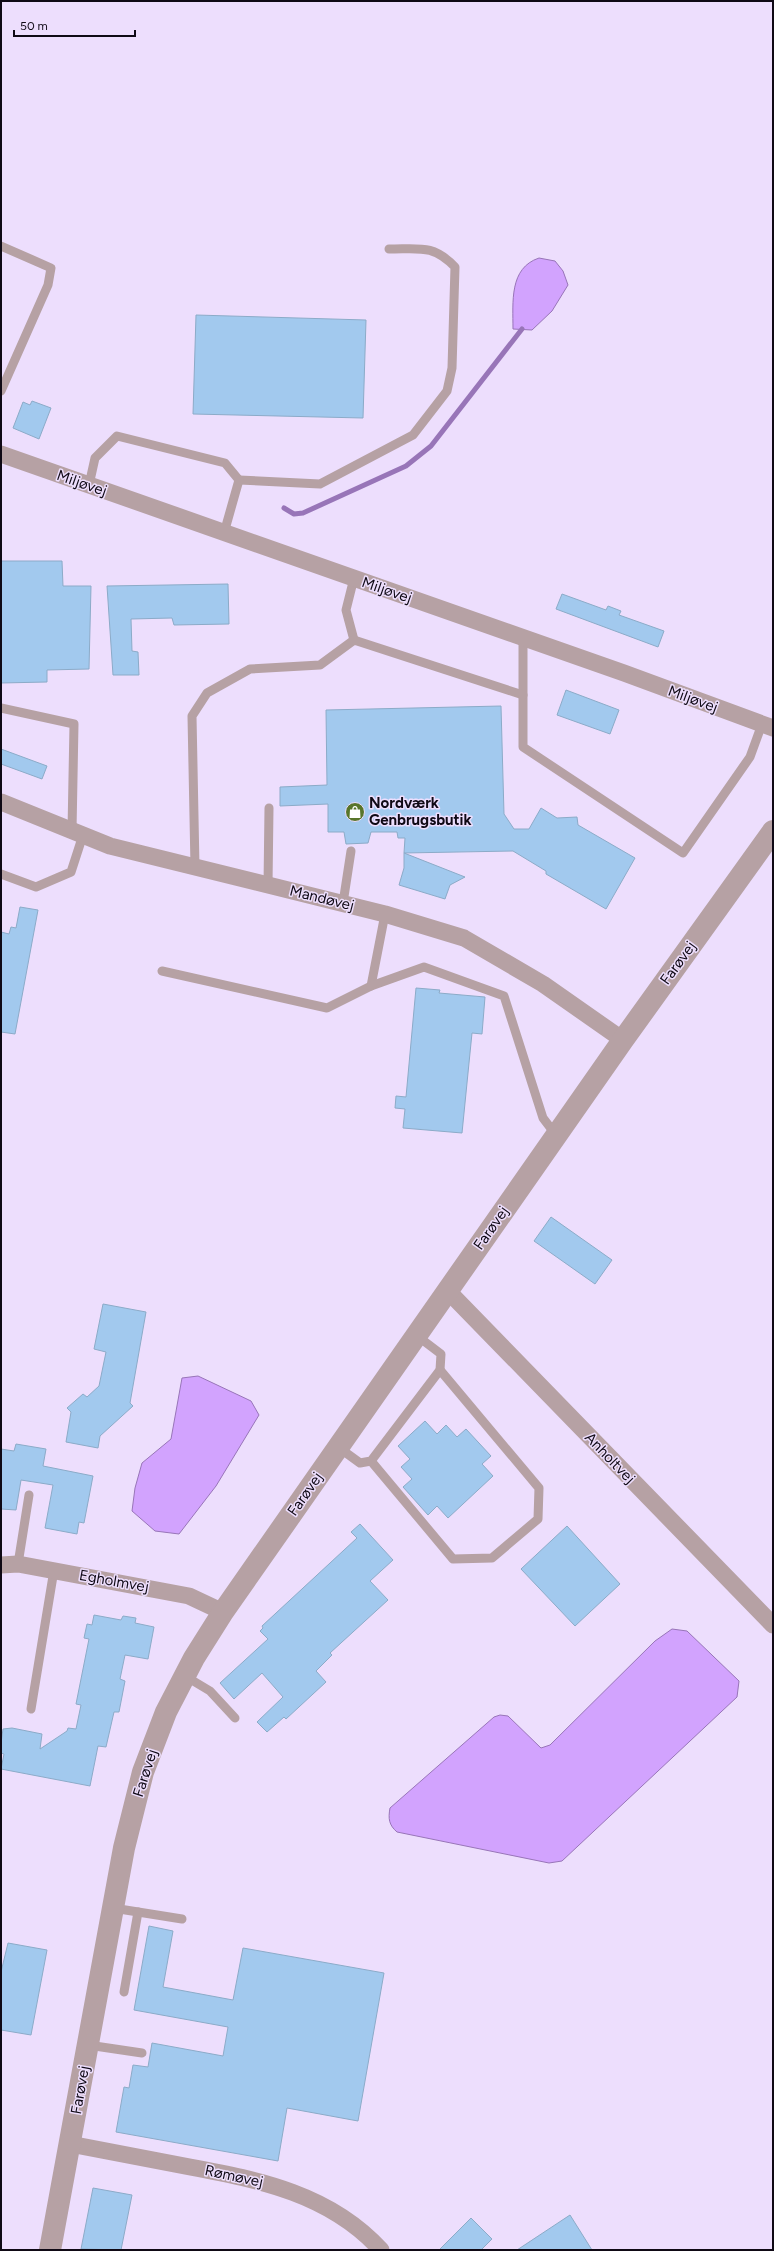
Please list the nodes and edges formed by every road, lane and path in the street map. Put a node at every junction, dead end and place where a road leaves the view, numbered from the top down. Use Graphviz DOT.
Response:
graph roads {
  1 [pos="1,246"];
  2 [pos="389,249"];
  3 [pos="1,390"];
  4 [pos="1,454"];
  5 [pos="239,480"];
  6 [pos="89,485"];
  7 [pos="224,533"];
  8 [pos="354,578"];
  9 [pos="523,638"];
  10 [pos="354,640"];
  11 [pos="523,695"];
  12 [pos="1,708"];
  13 [pos="767,726"];
  14 [pos="1,802"];
  15 [pos="269,808"];
  16 [pos="773,831"];
  17 [pos="78,833"];
  18 [pos="351,851"];
  19 [pos="195,867"];
  20 [pos="1,874"];
  21 [pos="268,885"];
  22 [pos="343,903"];
  23 [pos="385,914"];
  24 [pos="162,971"];
  25 [pos="371,986"];
  26 [pos="623,1040"];
  27 [pos="556,1136"];
  28 [pos="448,1290"];
  29 [pos="416,1335"];
  30 [pos="440,1370"];
  31 [pos="338,1447"];
  32 [pos="371,1461"];
  33 [pos="29,1495"];
  34 [pos="18,1564"];
  35 [pos="1,1565"];
  36 [pos="54,1570"];
  37 [pos="223,1612"];
  38 [pos="773,1625"];
  39 [pos="185,1676"];
  40 [pos="31,1709"];
  41 [pos="235,1718"];
  42 [pos="113,1908"];
  43 [pos="138,1912"];
  44 [pos="182,1919"];
  45 [pos="124,1992"];
  46 [pos="88,2045"];
  47 [pos="142,2053"];
  48 [pos="70,2144"];
  49 [pos="50,2250"];
  50 [pos="381,2250"];
  1 -- 3 [label="lane"];
  2 -- 5 [label="lane"];
  4 -- 6 [label="street, Miljøvej"];
  5 -- 6 [label="lane"];
  5 -- 7 [label="lane"];
  6 -- 7 [label="street, Miljøvej"];
  7 -- 8 [label="street, Miljøvej"];
  8 -- 9 [label="street, Miljøvej"];
  8 -- 10 [label="lane"];
  9 -- 11 [label="lane"];
  9 -- 13 [label="street, Miljøvej"];
  10 -- 11 [label="lane"];
  10 -- 19 [label="lane"];
  11 -- 13 [label="lane"];
  12 -- 17 [label="lane"];
  14 -- 17 [label="street, Mandøvej"];
  15 -- 21 [label="lane"];
  16 -- 26 [label="street, Farøvej"];
  17 -- 19 [label="street, Mandøvej"];
  17 -- 20 [label="lane"];
  18 -- 22 [label="lane"];
  19 -- 21 [label="street, Mandøvej"];
  21 -- 22 [label="street, Mandøvej"];
  22 -- 23 [label="street, Mandøvej"];
  23 -- 25 [label="lane"];
  23 -- 26 [label="street, Mandøvej"];
  24 -- 25 [label="lane"];
  25 -- 27 [label="lane"];
  26 -- 27 [label="street, Farøvej"];
  27 -- 28 [label="street, Farøvej"];
  28 -- 29 [label="street, Farøvej"];
  28 -- 38 [label="street, Anholtvej"];
  29 -- 30 [label="lane"];
  29 -- 31 [label="street, Farøvej"];
  30 -- 32 [label="lane"];
  30 -- 32 [label="lane"];
  31 -- 32 [label="lane"];
  31 -- 37 [label="street, Farøvej"];
  33 -- 34 [label="lane"];
  34 -- 35 [label="street, Egholmvej"];
  34 -- 36 [label="street, Egholmvej"];
  36 -- 37 [label="street, Egholmvej"];
  36 -- 40 [label="lane"];
  37 -- 39 [label="street, Farøvej"];
  39 -- 41 [label="lane"];
  39 -- 42 [label="street, Farøvej"];
  42 -- 43 [label="lane"];
  42 -- 46 [label="street, Farøvej"];
  43 -- 44 [label="lane"];
  43 -- 45 [label="lane"];
  46 -- 47 [label="lane"];
  46 -- 48 [label="street, Farøvej"];
  48 -- 49 [label="street, Farøvej"];
  48 -- 50 [label="street, Rømøvej"];
}
